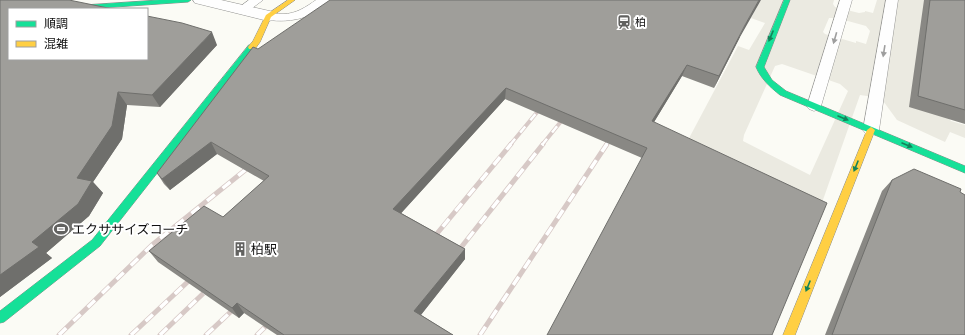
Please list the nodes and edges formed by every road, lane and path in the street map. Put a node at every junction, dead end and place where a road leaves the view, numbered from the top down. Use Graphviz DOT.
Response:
graph roads {
  1 [pos="188,0"];
  2 [pos="200,0"];
  3 [pos="256,0"];
  4 [pos="292,0"];
  5 [pos="324,0"];
  6 [pos="786,0"];
  7 [pos="846,0"];
  8 [pos="892,0"];
  9 [pos="72,8"];
  10 [pos="243,9"];
  11 [pos="268,16"];
  12 [pos="814,106"];
  13 [pos="871,130"];
  14 [pos="965,170"];
  15 [pos="0,318"];
  16 [pos="789,335"];
  1 -- 9 [label="street"];
  2 -- 10 [label="street"];
  3 -- 10 [label="lane"];
  4 -- 11 [label="street"];
  5 -- 11 [label="lane"];
  6 -- 12 [label="street, one-way"];
  7 -- 12 [label="lane, one-way"];
  8 -- 13 [label="lane, one-way"];
  10 -- 11 [label="street"];
  11 -- 15 [label="street"];
  12 -- 13 [label="street, one-way"];
  13 -- 14 [label="street, one-way"];
  13 -- 16 [label="street, one-way"];
}
